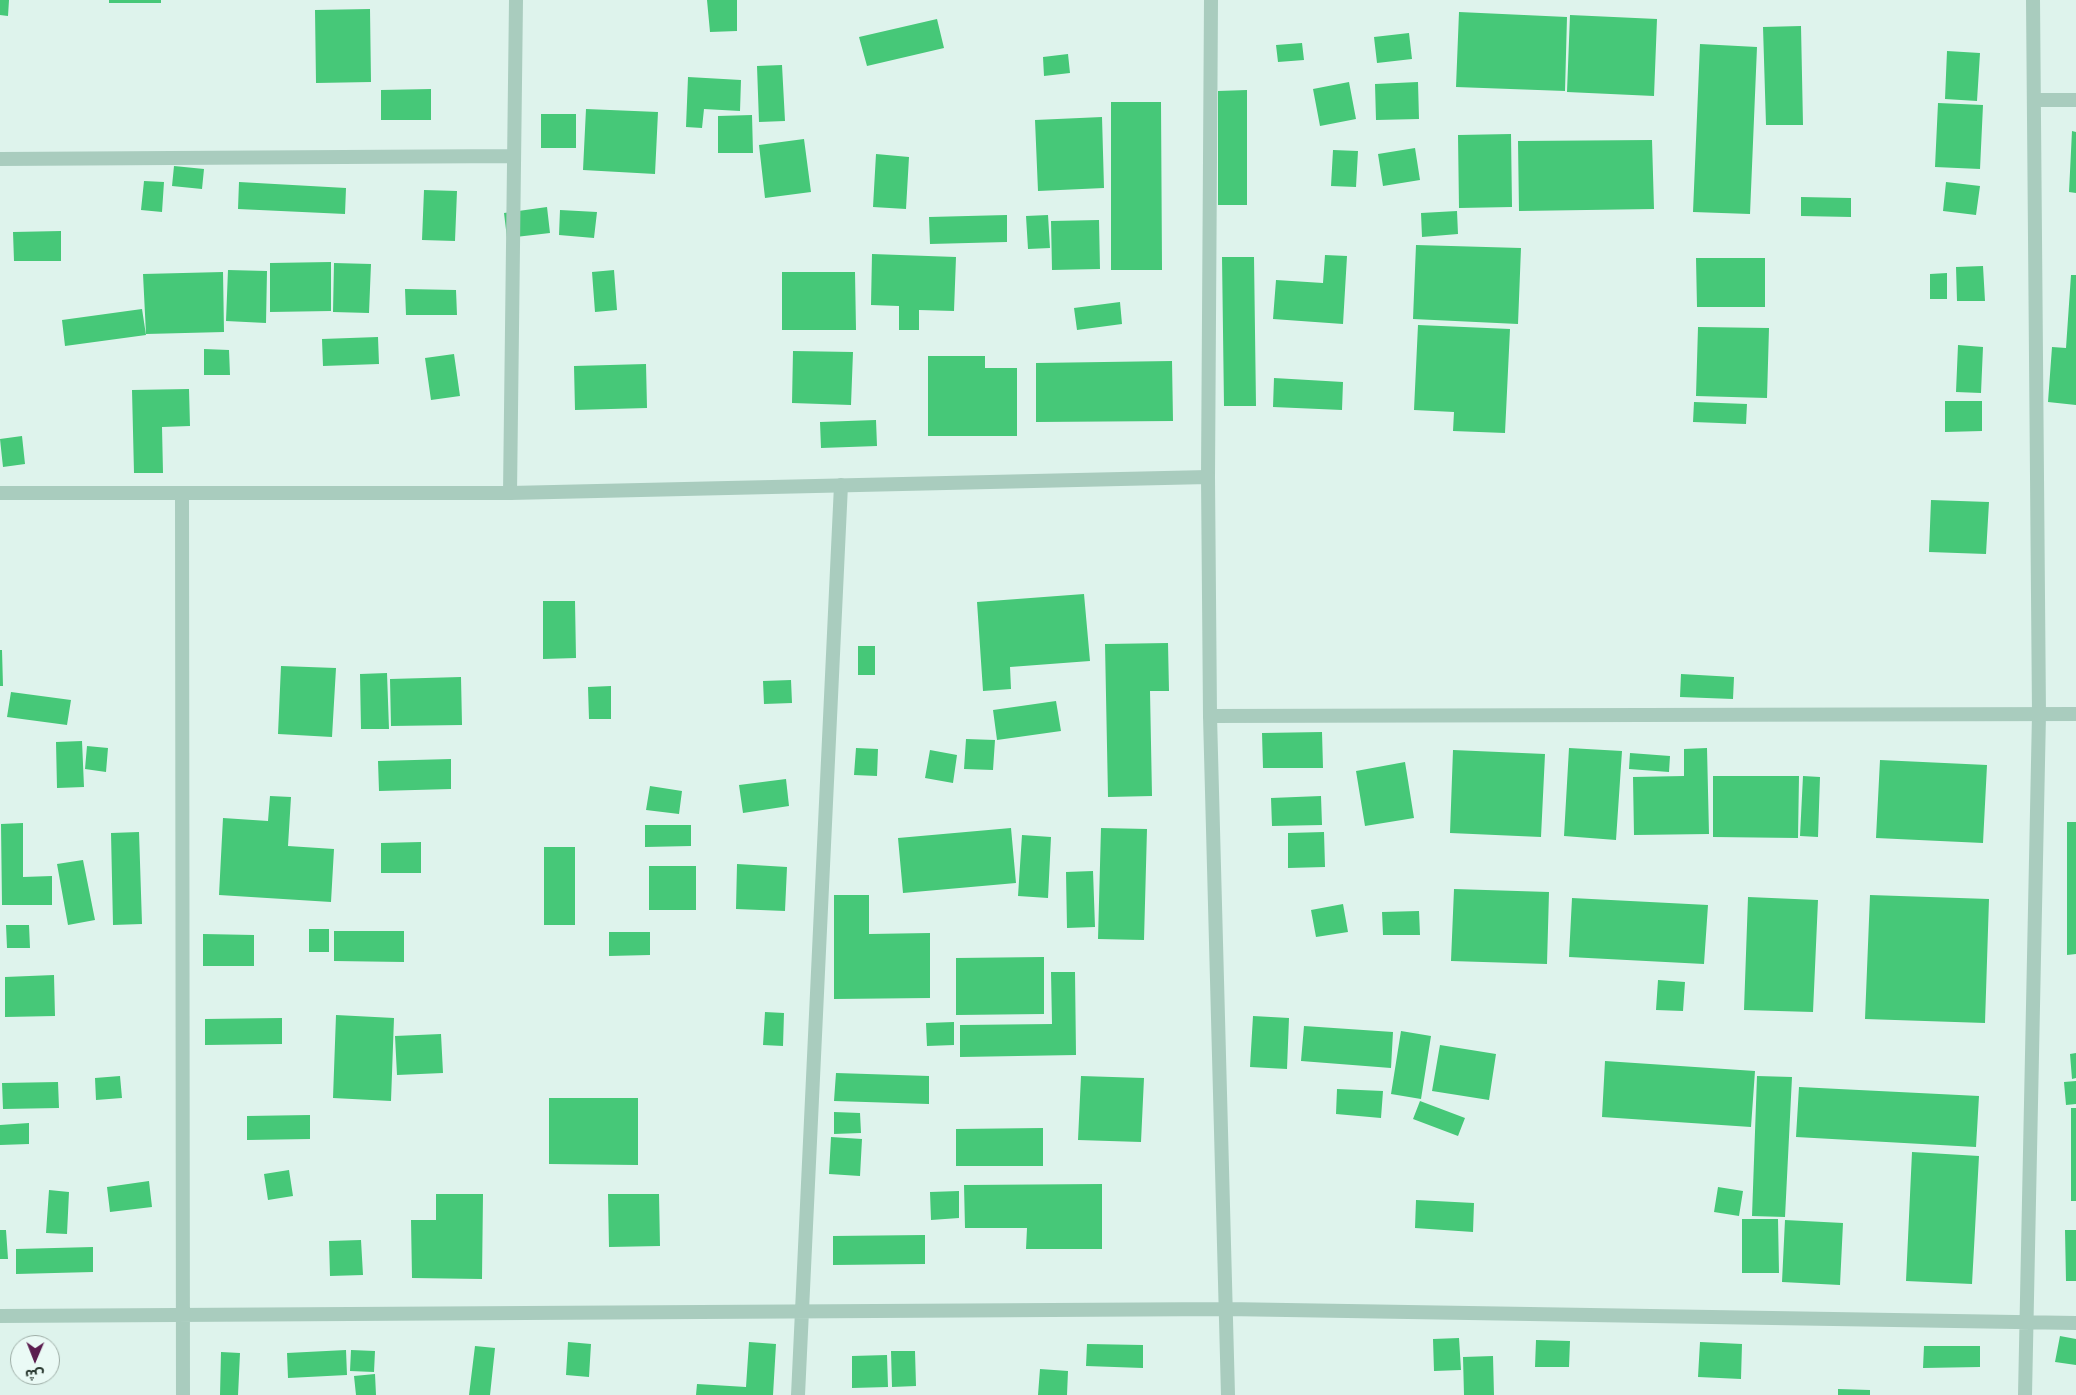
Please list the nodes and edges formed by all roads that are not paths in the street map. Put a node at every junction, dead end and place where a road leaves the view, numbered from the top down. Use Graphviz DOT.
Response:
graph roads {
  1 [pos="516,0"];
  2 [pos="1211,0"];
  3 [pos="2033,0"];
  4 [pos="2034,100"];
  5 [pos="2076,100"];
  6 [pos="514,156"];
  7 [pos="0,159"];
  8 [pos="1208,477"];
  9 [pos="841,485"];
  10 [pos="182,493"];
  11 [pos="510,493"];
  12 [pos="0,494"];
  13 [pos="2038,714"];
  14 [pos="2076,714"];
  15 [pos="1210,716"];
  16 [pos="1226,1309"];
  17 [pos="802,1312"];
  18 [pos="183,1315"];
  19 [pos="0,1316"];
  20 [pos="2026,1323"];
  21 [pos="2076,1323"];
  22 [pos="183,1395"];
  23 [pos="798,1395"];
  24 [pos="1228,1395"];
  25 [pos="2024,1395"];
  1 -- 6 [label="street"];
  2 -- 8 [label="street"];
  3 -- 4 [label="street"];
  4 -- 5 [label="street"];
  4 -- 13 [label="street"];
  6 -- 7 [label="street"];
  6 -- 11 [label="street"];
  8 -- 9 [label="street"];
  8 -- 15 [label="street"];
  9 -- 11 [label="street"];
  9 -- 17 [label="street"];
  10 -- 11 [label="street"];
  10 -- 12 [label="street"];
  10 -- 18 [label="street"];
  13 -- 14 [label="street"];
  13 -- 15 [label="street"];
  13 -- 20 [label="street"];
  15 -- 16 [label="street"];
  16 -- 17 [label="street"];
  16 -- 20 [label="street"];
  16 -- 24 [label="street"];
  17 -- 18 [label="street"];
  17 -- 23 [label="street"];
  18 -- 19 [label="street"];
  18 -- 22 [label="street"];
  20 -- 21 [label="street"];
  20 -- 25 [label="street"];
}
